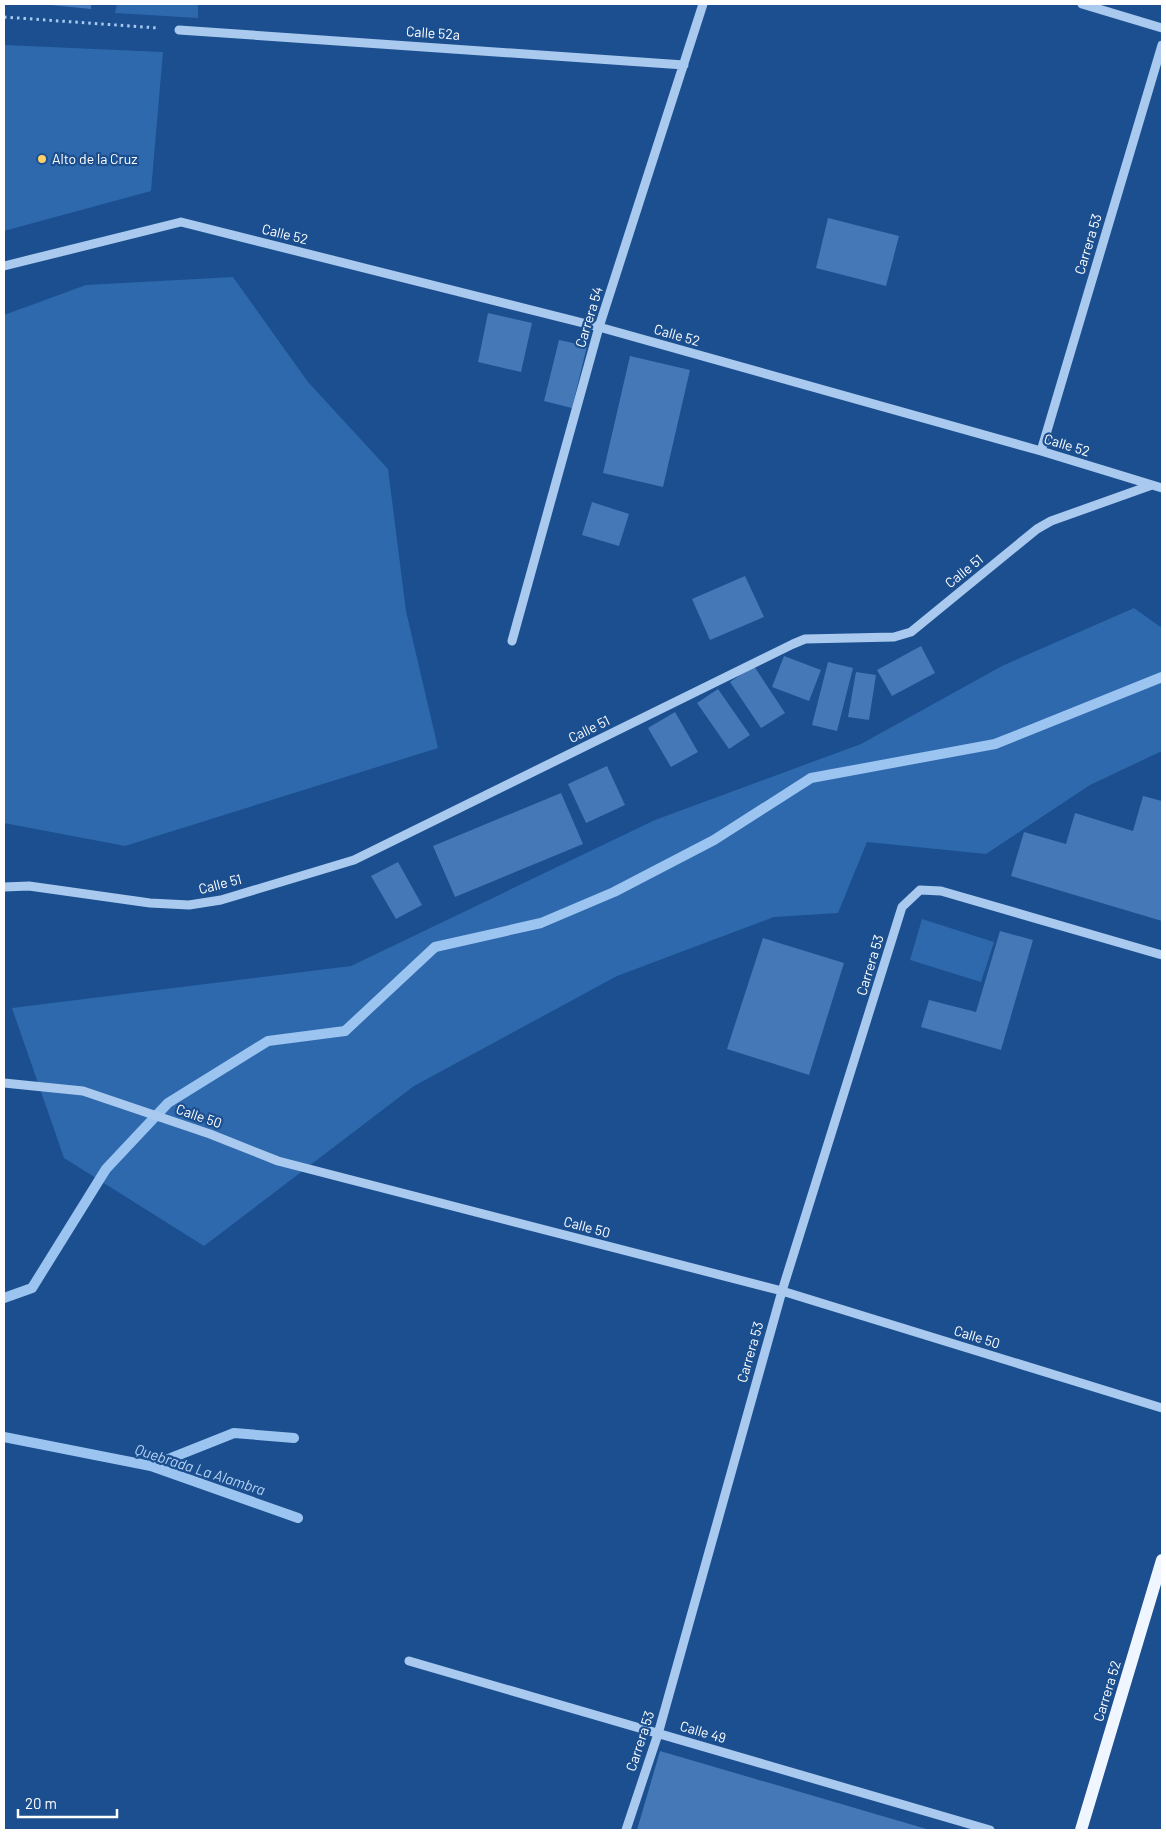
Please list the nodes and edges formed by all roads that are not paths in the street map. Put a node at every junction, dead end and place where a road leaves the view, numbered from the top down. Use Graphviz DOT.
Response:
graph roads {
  1 [pos="703,4"];
  2 [pos="1082,4"];
  3 [pos="1162,28"];
  4 [pos="179,30"];
  5 [pos="1162,46"];
  6 [pos="684,64"];
  7 [pos="4,266"];
  8 [pos="599,327"];
  9 [pos="1040,451"];
  10 [pos="1152,485"];
  11 [pos="1162,488"];
  12 [pos="512,641"];
  13 [pos="4,887"];
  14 [pos="1162,954"];
  15 [pos="4,1083"];
  16 [pos="782,1291"];
  17 [pos="1162,1408"];
  18 [pos="1162,1560"];
  19 [pos="409,1661"];
  20 [pos="658,1734"];
  21 [pos="626,1830"];
  22 [pos="990,1830"];
  23 [pos="1081,1830"];
  1 -- 6 [label="street, Carrera 54"];
  2 -- 3 [label="street"];
  4 -- 6 [label="street, Calle 52a"];
  5 -- 9 [label="street, Carrera 53"];
  6 -- 8 [label="street, Carrera 54"];
  7 -- 8 [label="street, Calle 52"];
  8 -- 9 [label="street, Calle 52"];
  8 -- 12 [label="street, Carrera 54"];
  9 -- 10 [label="street, Calle 52"];
  10 -- 11 [label="street, Calle 52"];
  10 -- 13 [label="street, Calle 51"];
  14 -- 16 [label="street, Carrera 53"];
  15 -- 16 [label="street, Calle 50"];
  16 -- 17 [label="street, Calle 50"];
  16 -- 20 [label="street, Carrera 53"];
  18 -- 23 [label="main road, Carrera 52"];
  19 -- 20 [label="street, Calle 49"];
  20 -- 21 [label="street, Carrera 53"];
  20 -- 22 [label="street, Calle 49"];
}
